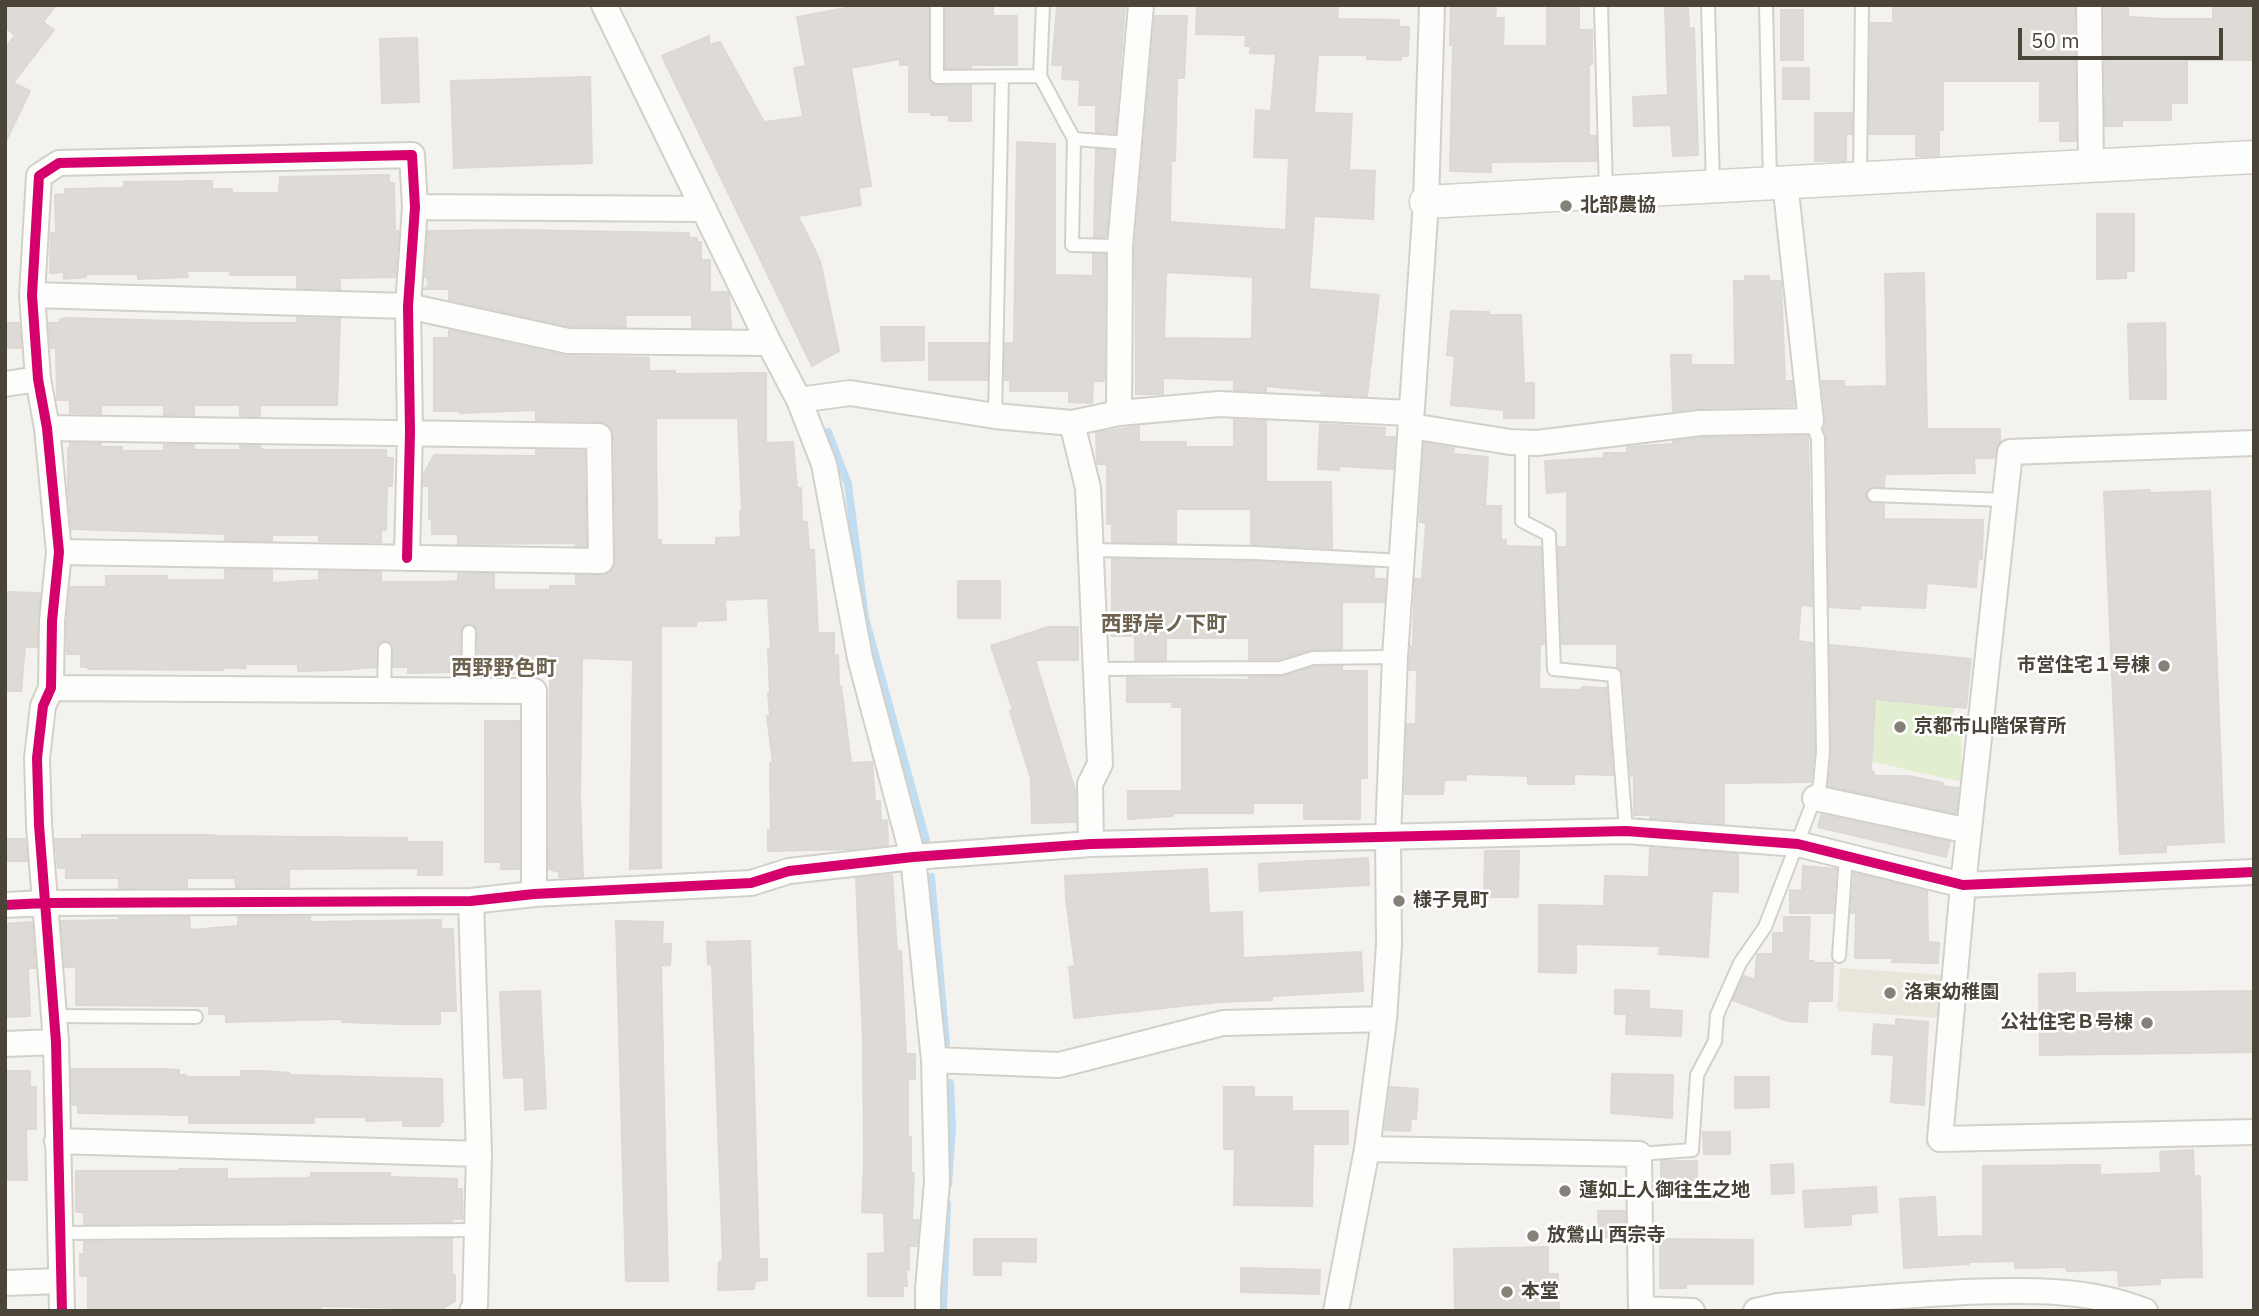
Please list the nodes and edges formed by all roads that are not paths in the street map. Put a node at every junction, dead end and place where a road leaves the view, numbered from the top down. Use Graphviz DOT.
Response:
graph roads {
  1 [pos="604,5"];
  2 [pos="937,5"];
  3 [pos="1043,5"];
  4 [pos="1141,5"];
  5 [pos="1432,5"];
  6 [pos="1601,5"];
  7 [pos="1708,5"];
  8 [pos="1766,5"];
  9 [pos="1862,5"];
  10 [pos="2089,5"];
  11 [pos="1040,76"];
  12 [pos="1002,77"];
  13 [pos="1074,139"];
  14 [pos="1127,143"];
  15 [pos="2254,157"];
  16 [pos="2091,165"];
  17 [pos="1860,178"];
  18 [pos="1778,183"];
  19 [pos="1713,186"];
  20 [pos="1606,192"];
  21 [pos="1426,202"];
  22 [pos="415,207"];
  23 [pos="704,209"];
  24 [pos="1120,246"];
  25 [pos="32,295"];
  26 [pos="408,306"];
  27 [pos="769,343"];
  28 [pos="38,379"];
  29 [pos="5,384"];
  30 [pos="799,400"];
  31 [pos="1119,413"];
  32 [pos="995,416"];
  33 [pos="1411,419"];
  34 [pos="1811,421"];
  35 [pos="1072,423"];
  36 [pos="47,428"];
  37 [pos="410,432"];
  38 [pos="1522,442"];
  39 [pos="2254,443"];
  40 [pos="1874,495"];
  41 [pos="2004,500"];
  42 [pos="1090,550"];
  43 [pos="59,552"];
  44 [pos="407,558"];
  45 [pos="1402,561"];
  46 [pos="469,632"];
  47 [pos="385,649"];
  48 [pos="1395,657"];
  49 [pos="1095,669"];
  50 [pos="51,688"];
  51 [pos="384,691"];
  52 [pos="468,691"];
  53 [pos="1815,798"];
  54 [pos="1626,831"];
  55 [pos="1969,831"];
  56 [pos="1388,836"];
  57 [pos="1091,844"];
  58 [pos="1798,844"];
  59 [pos="1846,856"];
  60 [pos="913,857"];
  61 [pos="2254,872"];
  62 [pos="1963,885"];
  63 [pos="534,894"];
  64 [pos="471,901"];
  65 [pos="46,902"];
  66 [pos="5,905"];
  67 [pos="1839,956"];
  68 [pos="54,1016"];
  69 [pos="196,1017"];
  70 [pos="1384,1019"];
  71 [pos="56,1042"];
  72 [pos="5,1044"];
  73 [pos="934,1060"];
  74 [pos="2254,1132"];
  75 [pos="57,1140"];
  76 [pos="1367,1149"];
  77 [pos="479,1154"];
  78 [pos="1639,1154"];
  79 [pos="477,1230"];
  80 [pos="60,1233"];
  81 [pos="61,1281"];
  82 [pos="5,1283"];
  83 [pos="1641,1310"];
  84 [pos="62,1311"];
  85 [pos="472,1311"];
  86 [pos="928,1311"];
  87 [pos="1336,1311"];
  88 [pos="1692,1311"];
  89 [pos="1756,1311"];
  90 [pos="2145,1311"];
  1 -- 23 [label="street"];
  2 -- 12 [label="lane"];
  3 -- 11 [label="lane"];
  4 -- 14 [label="street"];
  5 -- 21 [label="street"];
  6 -- 20 [label="lane"];
  7 -- 19 [label="lane"];
  8 -- 18 [label="lane"];
  9 -- 17 [label="lane"];
  10 -- 16 [label="street"];
  11 -- 12 [label="lane"];
  11 -- 13 [label="lane"];
  12 -- 32 [label="lane"];
  13 -- 14 [label="lane"];
  13 -- 24 [label="lane"];
  14 -- 24 [label="street"];
  15 -- 16 [label="street"];
  16 -- 17 [label="street"];
  17 -- 18 [label="street"];
  18 -- 19 [label="street"];
  18 -- 34 [label="street"];
  19 -- 20 [label="street"];
  20 -- 21 [label="street"];
  21 -- 33 [label="street"];
  22 -- 23 [label="street"];
  22 -- 25 [label="street"];
  22 -- 26 [label="street"];
  23 -- 27 [label="street"];
  24 -- 31 [label="street"];
  25 -- 26 [label="street"];
  25 -- 28 [label="street"];
  26 -- 27 [label="street"];
  26 -- 37 [label="street"];
  27 -- 30 [label="street"];
  28 -- 29 [label="street"];
  28 -- 36 [label="street"];
  30 -- 32 [label="street"];
  30 -- 60 [label="street"];
  31 -- 33 [label="street"];
  31 -- 35 [label="street"];
  32 -- 35 [label="street"];
  33 -- 38 [label="street"];
  33 -- 45 [label="street"];
  34 -- 38 [label="street"];
  34 -- 53 [label="lane"];
  35 -- 42 [label="street"];
  36 -- 37 [label="street"];
  36 -- 43 [label="street"];
  37 -- 44 [label="street"];
  37 -- 44 [label="street"];
  38 -- 54 [label="lane"];
  39 -- 41 [label="street"];
  40 -- 41 [label="lane"];
  41 -- 55 [label="street"];
  42 -- 45 [label="lane"];
  42 -- 49 [label="street"];
  43 -- 44 [label="street"];
  43 -- 50 [label="street"];
  45 -- 48 [label="street"];
  46 -- 52 [label="lane"];
  47 -- 51 [label="lane"];
  48 -- 49 [label="lane"];
  48 -- 56 [label="street"];
  49 -- 57 [label="street"];
  50 -- 51 [label="street"];
  50 -- 65 [label="street"];
  51 -- 52 [label="street"];
  52 -- 63 [label="street"];
  53 -- 55 [label="street"];
  53 -- 58 [label="lane"];
  54 -- 56 [label="street"];
  54 -- 58 [label="street"];
  55 -- 62 [label="street"];
  56 -- 57 [label="street"];
  56 -- 70 [label="street"];
  57 -- 60 [label="street"];
  58 -- 59 [label="street"];
  58 -- 78 [label="lane"];
  59 -- 62 [label="street"];
  59 -- 67 [label="lane"];
  60 -- 63 [label="street"];
  60 -- 73 [label="street"];
  61 -- 62 [label="street"];
  62 -- 74 [label="street"];
  63 -- 64 [label="street"];
  64 -- 65 [label="street"];
  64 -- 77 [label="street"];
  65 -- 66 [label="street"];
  65 -- 68 [label="street"];
  68 -- 69 [label="lane"];
  68 -- 71 [label="street"];
  70 -- 73 [label="street"];
  70 -- 76 [label="street"];
  71 -- 72 [label="street"];
  71 -- 75 [label="street"];
  73 -- 86 [label="street"];
  75 -- 77 [label="street"];
  75 -- 80 [label="street"];
  76 -- 78 [label="street"];
  76 -- 87 [label="street"];
  77 -- 79 [label="street"];
  78 -- 83 [label="street"];
  79 -- 80 [label="lane"];
  79 -- 85 [label="street"];
  80 -- 81 [label="street"];
  81 -- 82 [label="street"];
  81 -- 84 [label="street"];
  83 -- 88 [label="street"];
  89 -- 90 [label="street"];
}
